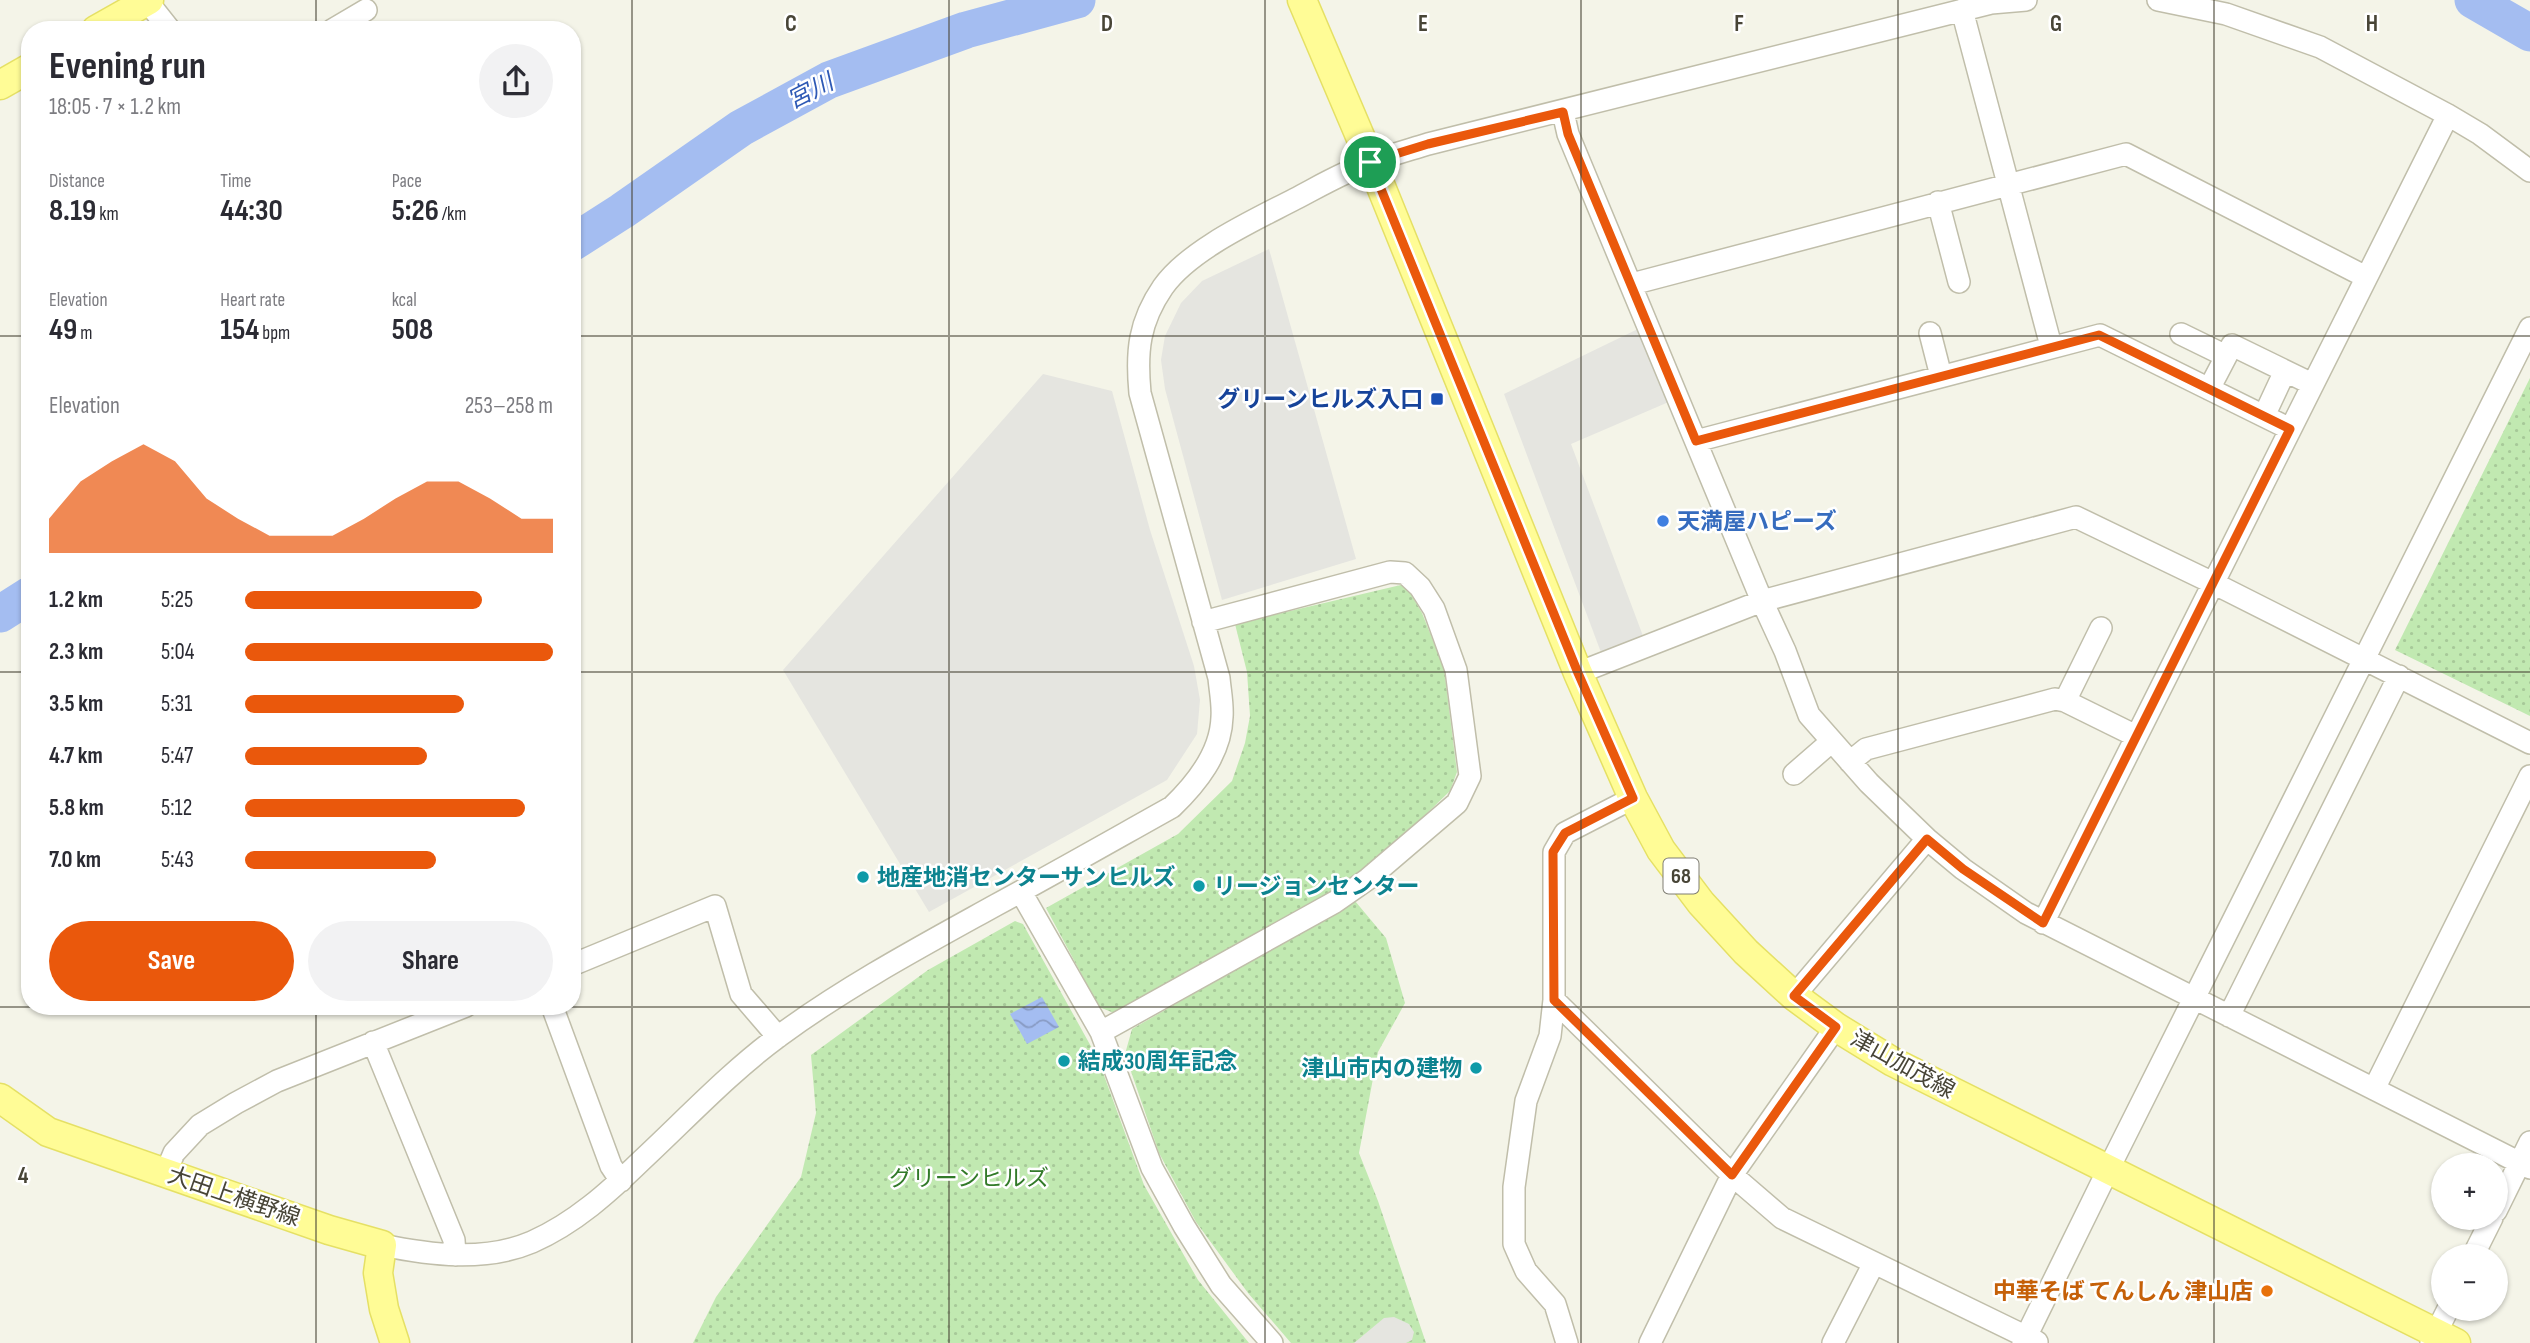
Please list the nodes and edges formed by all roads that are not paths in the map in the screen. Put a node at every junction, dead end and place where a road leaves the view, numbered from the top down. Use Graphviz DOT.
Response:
graph roads {
  1 [pos="148,0"];
  2 [pos="1302,0"];
  3 [pos="2026,0"];
  4 [pos="2158,0"];
  5 [pos="366,10"];
  6 [pos="1962,10"];
  7 [pos="112,21"];
  8 [pos="163,21"];
  9 [pos="347,21"];
  10 [pos="21,73"];
  11 [pos="0,85"];
  12 [pos="1563,112"];
  13 [pos="2448,115"];
  14 [pos="1370,162"];
  15 [pos="2530,171"];
  16 [pos="2007,184"];
  17 [pos="1938,202"];
  18 [pos="2366,277"];
  19 [pos="1959,282"];
  20 [pos="1632,284"];
  21 [pos="2530,328"];
  22 [pos="1930,332"];
  23 [pos="2181,334"];
  24 [pos="2051,346"];
  25 [pos="2226,356"];
  26 [pos="2285,371"];
  27 [pos="1941,376"];
  28 [pos="2312,384"];
  29 [pos="2209,389"];
  30 [pos="2264,416"];
  31 [pos="2290,429"];
  32 [pos="1696,441"];
  33 [pos="2213,583"];
  34 [pos="1762,601"];
  35 [pos="1203,622"];
  36 [pos="2101,628"];
  37 [pos="2365,659"];
  38 [pos="1578,673"];
  39 [pos="2399,676"];
  40 [pos="2065,701"];
  41 [pos="2136,736"];
  42 [pos="1832,741"];
  43 [pos="2530,743"];
  44 [pos="1850,762"];
  45 [pos="1794,774"];
  46 [pos="2530,776"];
  47 [pos="1633,798"];
  48 [pos="1927,839"];
  49 [pos="1021,892"];
  50 [pos="2043,923"];
  51 [pos="581,961"];
  52 [pos="1794,996"];
  53 [pos="2194,998"];
  54 [pos="1554,1000"];
  55 [pos="443,1015"];
  56 [pos="555,1015"];
  57 [pos="2229,1016"];
  58 [pos="1836,1027"];
  59 [pos="1101,1032"];
  60 [pos="778,1037"];
  61 [pos="373,1042"];
  62 [pos="2374,1089"];
  63 [pos="0,1098"];
  64 [pos="2530,1142"];
  65 [pos="2525,1165"];
  66 [pos="2108,1170"];
  67 [pos="166,1172"];
  68 [pos="1732,1175"];
  69 [pos="621,1181"];
  70 [pos="2508,1193"];
  71 [pos="382,1245"];
  72 [pos="455,1255"];
  73 [pos="1874,1263"];
  74 [pos="2442,1332"];
  75 [pos="2029,1341"];
  76 [pos="395,1343"];
  77 [pos="1272,1343"];
  78 [pos="1567,1343"];
  79 [pos="1650,1343"];
  80 [pos="1833,1343"];
  1 -- 7 [label="main road"];
  1 -- 8 [label="street"];
  2 -- 14 [label="main road, 津山加茂線 / 68"];
  3 -- 6 [label="street"];
  4 -- 13 [label="street"];
  5 -- 9 [label="street"];
  6 -- 12 [label="street"];
  6 -- 16 [label="street"];
  10 -- 11 [label="main road"];
  12 -- 14 [label="street"];
  12 -- 20 [label="street"];
  13 -- 15 [label="street"];
  13 -- 18 [label="street"];
  14 -- 35 [label="street"];
  14 -- 38 [label="main road, 津山加茂線 / 68"];
  16 -- 17 [label="street"];
  16 -- 18 [label="street"];
  16 -- 24 [label="street"];
  17 -- 19 [label="street"];
  17 -- 20 [label="street"];
  18 -- 28 [label="street"];
  20 -- 32 [label="street"];
  21 -- 37 [label="street"];
  22 -- 27 [label="street"];
  23 -- 25 [label="street"];
  24 -- 27 [label="street"];
  24 -- 29 [label="street"];
  25 -- 26 [label="street"];
  25 -- 29 [label="street"];
  26 -- 28 [label="street"];
  26 -- 30 [label="street"];
  27 -- 32 [label="street"];
  28 -- 31 [label="street"];
  29 -- 30 [label="street"];
  30 -- 31 [label="street"];
  31 -- 33 [label="street"];
  32 -- 34 [label="street"];
  33 -- 34 [label="street"];
  33 -- 37 [label="street"];
  33 -- 41 [label="street"];
  34 -- 38 [label="street"];
  34 -- 42 [label="street"];
  35 -- 49 [label="street"];
  35 -- 59 [label="street"];
  36 -- 40 [label="street"];
  37 -- 39 [label="street"];
  37 -- 53 [label="street"];
  38 -- 47 [label="main road, 津山加茂線 / 68"];
  39 -- 43 [label="street"];
  39 -- 57 [label="street"];
  40 -- 41 [label="street"];
  40 -- 44 [label="street"];
  41 -- 50 [label="street"];
  42 -- 44 [label="street"];
  42 -- 45 [label="street"];
  44 -- 48 [label="street"];
  46 -- 62 [label="street"];
  47 -- 52 [label="main road, 津山加茂線 / 68"];
  47 -- 54 [label="street"];
  48 -- 50 [label="street"];
  48 -- 52 [label="street"];
  49 -- 59 [label="street"];
  49 -- 60 [label="street"];
  50 -- 53 [label="street"];
  51 -- 60 [label="street"];
  52 -- 58 [label="main road, 津山加茂線 / 68"];
  53 -- 57 [label="street"];
  53 -- 66 [label="street"];
  54 -- 68 [label="street"];
  54 -- 78 [label="street"];
  55 -- 61 [label="street"];
  56 -- 69 [label="street"];
  57 -- 62 [label="street"];
  58 -- 66 [label="main road, 津山加茂線 / 68"];
  58 -- 68 [label="street"];
  59 -- 77 [label="street"];
  60 -- 69 [label="street"];
  61 -- 67 [label="street"];
  61 -- 72 [label="street"];
  62 -- 65 [label="street"];
  63 -- 67 [label="main road, 大田上横野線"];
  64 -- 65 [label="street"];
  65 -- 70 [label="street"];
  66 -- 74 [label="main road, 津山加茂線 / 68"];
  66 -- 75 [label="street"];
  67 -- 71 [label="main road, 大田上横野線"];
  68 -- 73 [label="street"];
  68 -- 79 [label="street"];
  69 -- 72 [label="street"];
  71 -- 72 [label="street"];
  71 -- 76 [label="main road"];
  73 -- 75 [label="street"];
  73 -- 80 [label="street"];
}
